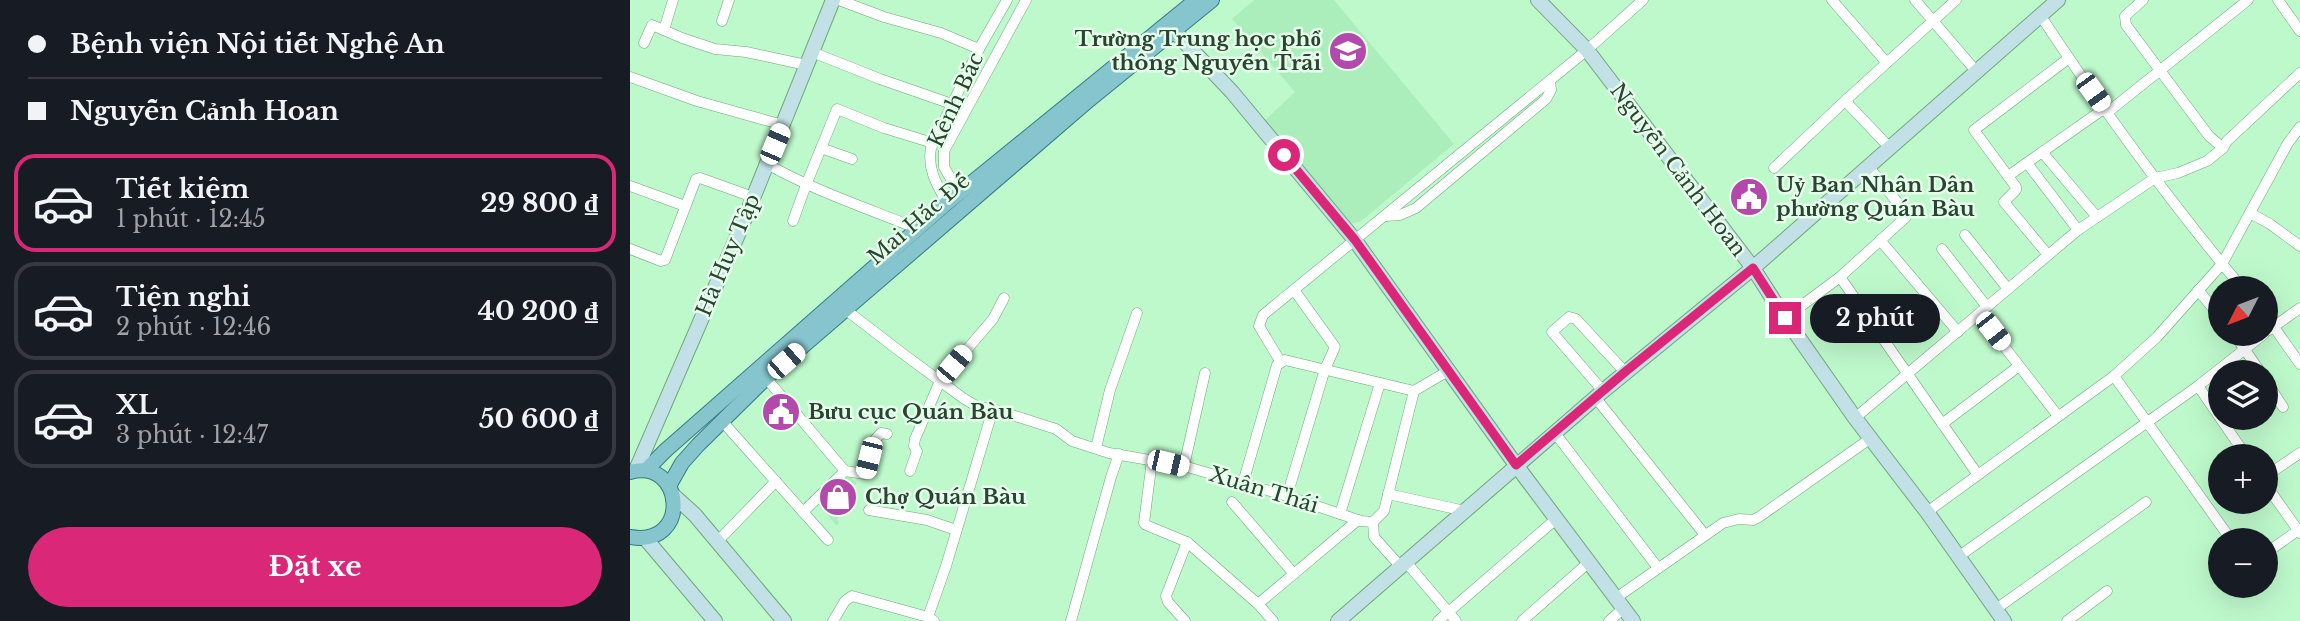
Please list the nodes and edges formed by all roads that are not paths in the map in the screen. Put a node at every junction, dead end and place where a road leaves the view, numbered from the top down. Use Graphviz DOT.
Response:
graph roads {
  1 [pos="673,0"];
  2 [pos="729,0"];
  3 [pos="836,0"];
  4 [pos="1007,0"];
  5 [pos="1026,0"];
  6 [pos="1196,0"];
  7 [pos="1212,0"];
  8 [pos="1540,0"];
  9 [pos="1643,0"];
  10 [pos="1832,0"];
  11 [pos="1915,0"];
  12 [pos="1956,0"];
  13 [pos="2058,0"];
  14 [pos="2143,0"];
  15 [pos="2248,0"];
  16 [pos="2278,0"];
  17 [pos="2040,15"];
  18 [pos="722,21"];
  19 [pos="1933,21"];
  20 [pos="664,30"];
  21 [pos="1174,31"];
  22 [pos="2300,31"];
  23 [pos="644,43"];
  24 [pos="979,49"];
  25 [pos="1587,50"];
  26 [pos="809,58"];
  27 [pos="2069,58"];
  28 [pos="1886,62"];
  29 [pos="1976,71"];
  30 [pos="2158,71"];
  31 [pos="2300,73"];
  32 [pos="630,77"];
  33 [pos="1550,80"];
  34 [pos="1096,88"];
  35 [pos="1847,99"];
  36 [pos="952,104"];
  37 [pos="2107,110"];
  38 [pos="783,125"];
  39 [pos="2300,127"];
  40 [pos="933,144"];
  41 [pos="1889,147"];
  42 [pos="821,148"];
  43 [pos="2222,148"];
  44 [pos="2042,152"];
  45 [pos="852,159"];
  46 [pos="930,161"];
  47 [pos="943,161"];
  48 [pos="2027,163"];
  49 [pos="766,164"];
  50 [pos="1868,166"];
  51 [pos="1774,169"];
  52 [pos="1438,173"];
  53 [pos="2008,176"];
  54 [pos="2155,178"];
  55 [pos="1446,183"];
  56 [pos="806,185"];
  57 [pos="630,186"];
  58 [pos="1454,191"];
  59 [pos="959,193"];
  60 [pos="753,197"];
  61 [pos="947,203"];
  62 [pos="685,206"];
  63 [pos="2250,213"];
  64 [pos="1386,216"];
  65 [pos="2097,217"];
  66 [pos="793,221"];
  67 [pos="918,229"];
  68 [pos="2078,230"];
  69 [pos="1965,235"];
  70 [pos="1355,240"];
  71 [pos="1880,240"];
  72 [pos="2300,246"];
  73 [pos="630,248"];
  74 [pos="1942,248"];
  75 [pos="2048,255"];
  76 [pos="2222,264"];
  77 [pos="1753,268"];
  78 [pos="2232,276"];
  79 [pos="1840,278"];
  80 [pos="2008,289"];
  81 [pos="1294,290"];
  82 [pos="2198,290"];
  83 [pos="1004,298"];
  84 [pos="2208,302"];
  85 [pos="2300,308"];
  86 [pos="846,310"];
  87 [pos="1983,310"];
  88 [pos="1137,313"];
  89 [pos="1785,318"];
  90 [pos="2278,324"];
  91 [pos="1958,332"];
  92 [pos="2278,341"];
  93 [pos="2243,346"];
  94 [pos="2249,346"];
  95 [pos="2245,349"];
  96 [pos="2252,360"];
  97 [pos="1280,361"];
  98 [pos="2300,364"];
  99 [pos="2019,366"];
  100 [pos="1325,369"];
  101 [pos="1448,372"];
  102 [pos="1625,372"];
  103 [pos="1205,373"];
  104 [pos="1908,374"];
  105 [pos="2114,376"];
  106 [pos="766,378"];
  107 [pos="940,381"];
  108 [pos="1380,383"];
  109 [pos="2198,386"];
  110 [pos="1414,391"];
  111 [pos="1599,394"];
  112 [pos="2278,399"];
  113 [pos="2283,407"];
  114 [pos="993,409"];
  115 [pos="2059,416"];
  116 [pos="1855,418"];
  117 [pos="722,421"];
  118 [pos="2147,422"];
  119 [pos="1942,424"];
  120 [pos="1555,433"];
  121 [pos="887,435"];
  122 [pos="1871,438"];
  123 [pos="2238,444"];
  124 [pos="1096,448"];
  125 [pos="2300,453"];
  126 [pos="1119,454"];
  127 [pos="1152,460"];
  128 [pos="1516,465"];
  129 [pos="1184,467"];
  130 [pos="2278,469"];
  131 [pos="637,471"];
  132 [pos="845,471"];
  133 [pos="911,471"];
  134 [pos="1978,475"];
  135 [pos="775,481"];
  136 [pos="1242,483"];
  137 [pos="671,491"];
  138 [pos="1388,494"];
  139 [pos="1287,496"];
  140 [pos="1232,502"];
  141 [pos="2146,502"];
  142 [pos="2278,502"];
  143 [pos="869,510"];
  144 [pos="1465,511"];
  145 [pos="803,512"];
  146 [pos="1927,512"];
  147 [pos="1340,514"];
  148 [pos="1556,519"];
  149 [pos="1358,520"];
  150 [pos="1373,523"];
  151 [pos="2223,528"];
  152 [pos="956,530"];
  153 [pos="2299,531"];
  154 [pos="1705,535"];
  155 [pos="634,538"];
  156 [pos="828,540"];
  157 [pos="717,542"];
  158 [pos="1187,542"];
  159 [pos="2278,544"];
  160 [pos="1958,557"];
  161 [pos="1588,563"];
  162 [pos="1403,564"];
  163 [pos="1658,568"];
  164 [pos="1294,574"];
  165 [pos="2107,591"];
  166 [pos="1620,603"];
  167 [pos="1258,604"];
  168 [pos="1449,612"];
  169 [pos="2000,615"];
  170 [pos="931,619"];
  171 [pos="715,621"];
  172 [pos="784,621"];
  173 [pos="833,621"];
  174 [pos="1071,621"];
  175 [pos="1185,621"];
  176 [pos="1273,621"];
  177 [pos="1338,621"];
  178 [pos="1438,621"];
  179 [pos="1456,621"];
  180 [pos="1522,621"];
  181 [pos="1609,621"];
  182 [pos="1633,621"];
  183 [pos="2067,621"];
  1 -- 20 [label="street"];
  2 -- 18 [label="street"];
  3 -- 24 [label="street"];
  3 -- 26 [label="street, Hà Huy Tập"];
  4 -- 24 [label="street, Kênh Bắc"];
  5 -- 47 [label="street, Kênh Bắc"];
  6 -- 34 [label="main road, Mai Hắc Đế"];
  7 -- 21 [label="main road, Mai Hắc Đế"];
  8 -- 25 [label="street, Nguyễn Cảnh Hoan"];
  9 -- 25 [label="street"];
  10 -- 28 [label="street"];
  11 -- 19 [label="street"];
  12 -- 19 [label="street"];
  13 -- 17 [label="street"];
  14 -- 30 [label="street"];
  15 -- 30 [label="street"];
  16 -- 22 [label="street"];
  17 -- 27 [label="street"];
  17 -- 29 [label="street"];
  19 -- 28 [label="street"];
  19 -- 29 [label="street"];
  20 -- 23 [label="street"];
  20 -- 26 [label="street"];
  21 -- 34 [label="main road, Mai Hắc Đế"];
  21 -- 70 [label="street"];
  24 -- 36 [label="street, Kênh Bắc"];
  25 -- 33 [label="street"];
  25 -- 77 [label="street, Nguyễn Cảnh Hoan"];
  26 -- 36 [label="street"];
  26 -- 38 [label="street, Hà Huy Tập"];
  27 -- 37 [label="street"];
  27 -- 53 [label="street"];
  28 -- 35 [label="street"];
  29 -- 41 [label="street"];
  30 -- 37 [label="street"];
  30 -- 43 [label="street"];
  31 -- 43 [label="street"];
  32 -- 38 [label="street"];
  33 -- 52 [label="street"];
  33 -- 55 [label="street"];
  34 -- 59 [label="main road, Mai Hắc Đế"];
  34 -- 86 [label="main road, Mai Hắc Đế"];
  35 -- 41 [label="street"];
  35 -- 51 [label="street"];
  36 -- 40 [label="street, Kênh Bắc"];
  37 -- 44 [label="street"];
  37 -- 54 [label="street"];
  38 -- 49 [label="street, Hà Huy Tập"];
  39 -- 63 [label="street"];
  40 -- 42 [label="street"];
  40 -- 46 [label="street, Kênh Bắc"];
  41 -- 50 [label="street"];
  42 -- 45 [label="street"];
  42 -- 56 [label="street"];
  43 -- 54 [label="street"];
  44 -- 48 [label="street"];
  44 -- 65 [label="street"];
  46 -- 47 [label="street"];
  46 -- 61 [label="street, Kênh Bắc"];
  47 -- 59 [label="street, Kênh Bắc"];
  48 -- 53 [label="street"];
  48 -- 68 [label="street"];
  49 -- 56 [label="street"];
  49 -- 60 [label="street, Hà Huy Tập"];
  50 -- 71 [label="street"];
  50 -- 77 [label="street"];
  52 -- 55 [label="street"];
  52 -- 64 [label="street"];
  53 -- 75 [label="street"];
  54 -- 65 [label="street"];
  54 -- 76 [label="street"];
  55 -- 58 [label="street"];
  55 -- 64 [label="street"];
  56 -- 66 [label="street"];
  56 -- 67 [label="street"];
  57 -- 62 [label="street"];
  59 -- 61 [label="main road, Mai Hắc Đế"];
  60 -- 62 [label="street"];
  60 -- 131 [label="street, Hà Huy Tập"];
  61 -- 67 [label="main road, Mai Hắc Đế"];
  62 -- 73 [label="street"];
  63 -- 72 [label="street"];
  63 -- 76 [label="street"];
  64 -- 70 [label="street"];
  65 -- 68 [label="street"];
  67 -- 131 [label="main road, Mai Hắc Đế"];
  68 -- 75 [label="street"];
  69 -- 80 [label="street"];
  70 -- 81 [label="street"];
  70 -- 101 [label="street"];
  71 -- 79 [label="street"];
  71 -- 91 [label="street"];
  74 -- 87 [label="street"];
  75 -- 80 [label="street"];
  76 -- 78 [label="street"];
  76 -- 82 [label="street"];
  77 -- 89 [label="street, Nguyễn Cảnh Hoan"];
  77 -- 102 [label="street"];
  79 -- 89 [label="street"];
  79 -- 104 [label="street"];
  80 -- 87 [label="street"];
  81 -- 97 [label="street"];
  81 -- 100 [label="street"];
  82 -- 84 [label="street"];
  82 -- 105 [label="street"];
  83 -- 107 [label="street"];
  85 -- 90 [label="street"];
  86 -- 106 [label="main road, Mai Hắc Đế"];
  86 -- 107 [label="street, Xuân Thái"];
  87 -- 91 [label="street"];
  87 -- 99 [label="street"];
  88 -- 124 [label="street"];
  89 -- 116 [label="street, Nguyễn Cảnh Hoan"];
  91 -- 104 [label="street"];
  92 -- 98 [label="street"];
  93 -- 95 [label="street"];
  94 -- 95 [label="street"];
  95 -- 96 [label="street"];
  95 -- 109 [label="street"];
  97 -- 100 [label="street"];
  97 -- 136 [label="street"];
  99 -- 115 [label="street"];
  99 -- 119 [label="street"];
  100 -- 108 [label="street"];
  100 -- 139 [label="street"];
  101 -- 110 [label="street"];
  101 -- 128 [label="street"];
  102 -- 111 [label="street"];
  102 -- 111 [label="street"];
  103 -- 129 [label="street"];
  104 -- 116 [label="street"];
  104 -- 119 [label="street"];
  105 -- 115 [label="street"];
  105 -- 118 [label="street"];
  106 -- 117 [label="main road, Mai Hắc Đế"];
  106 -- 132 [label="street"];
  107 -- 114 [label="street, Xuân Thái"];
  107 -- 133 [label="street"];
  108 -- 110 [label="street"];
  108 -- 147 [label="street"];
  109 -- 118 [label="street"];
  109 -- 123 [label="street"];
  110 -- 138 [label="street"];
  111 -- 120 [label="street"];
  111 -- 154 [label="street"];
  112 -- 113 [label="street"];
  114 -- 124 [label="street, Xuân Thái"];
  114 -- 152 [label="street"];
  115 -- 134 [label="street"];
  116 -- 122 [label="street, Nguyễn Cảnh Hoan"];
  117 -- 135 [label="street"];
  117 -- 137 [label="main road, Mai Hắc Đế"];
  118 -- 151 [label="street"];
  118 -- 160 [label="street"];
  119 -- 134 [label="street"];
  120 -- 128 [label="street"];
  120 -- 163 [label="street"];
  121 -- 132 [label="street"];
  122 -- 146 [label="street, Nguyễn Cảnh Hoan"];
  122 -- 154 [label="street"];
  124 -- 126 [label="street, Xuân Thái"];
  125 -- 130 [label="street"];
  126 -- 127 [label="street, Xuân Thái"];
  126 -- 174 [label="street"];
  127 -- 129 [label="street, Xuân Thái"];
  127 -- 158 [label="street"];
  128 -- 144 [label="street"];
  128 -- 148 [label="street"];
  129 -- 136 [label="street, Xuân Thái"];
  131 -- 137 [label="main road"];
  132 -- 145 [label="street"];
  134 -- 146 [label="street"];
  135 -- 145 [label="street"];
  135 -- 157 [label="street"];
  136 -- 139 [label="street, Xuân Thái"];
  137 -- 155 [label="main road, Mai Hắc Đế"];
  137 -- 157 [label="street"];
  138 -- 144 [label="street"];
  138 -- 150 [label="street"];
  139 -- 147 [label="street, Xuân Thái"];
  140 -- 164 [label="street"];
  141 -- 169 [label="street"];
  142 -- 153 [label="street"];
  143 -- 152 [label="street"];
  144 -- 162 [label="street"];
  145 -- 156 [label="street"];
  146 -- 160 [label="street, Nguyễn Cảnh Hoan"];
  147 -- 149 [label="street, Xuân Thái"];
  148 -- 161 [label="street"];
  148 -- 168 [label="street"];
  149 -- 150 [label="street, Xuân Thái"];
  149 -- 164 [label="street"];
  150 -- 162 [label="street"];
  152 -- 170 [label="street"];
  153 -- 159 [label="street"];
  154 -- 163 [label="street"];
  155 -- 171 [label="street"];
  157 -- 172 [label="street"];
  158 -- 167 [label="street"];
  158 -- 175 [label="street"];
  160 -- 169 [label="street, Nguyễn Cảnh Hoan"];
  161 -- 166 [label="street"];
  161 -- 180 [label="street"];
  162 -- 168 [label="street"];
  162 -- 177 [label="street"];
  163 -- 166 [label="street"];
  164 -- 167 [label="street"];
  165 -- 183 [label="street"];
  166 -- 181 [label="street"];
  166 -- 182 [label="street"];
  167 -- 176 [label="street"];
  168 -- 178 [label="street"];
  168 -- 179 [label="street"];
  170 -- 173 [label="street"];
}
